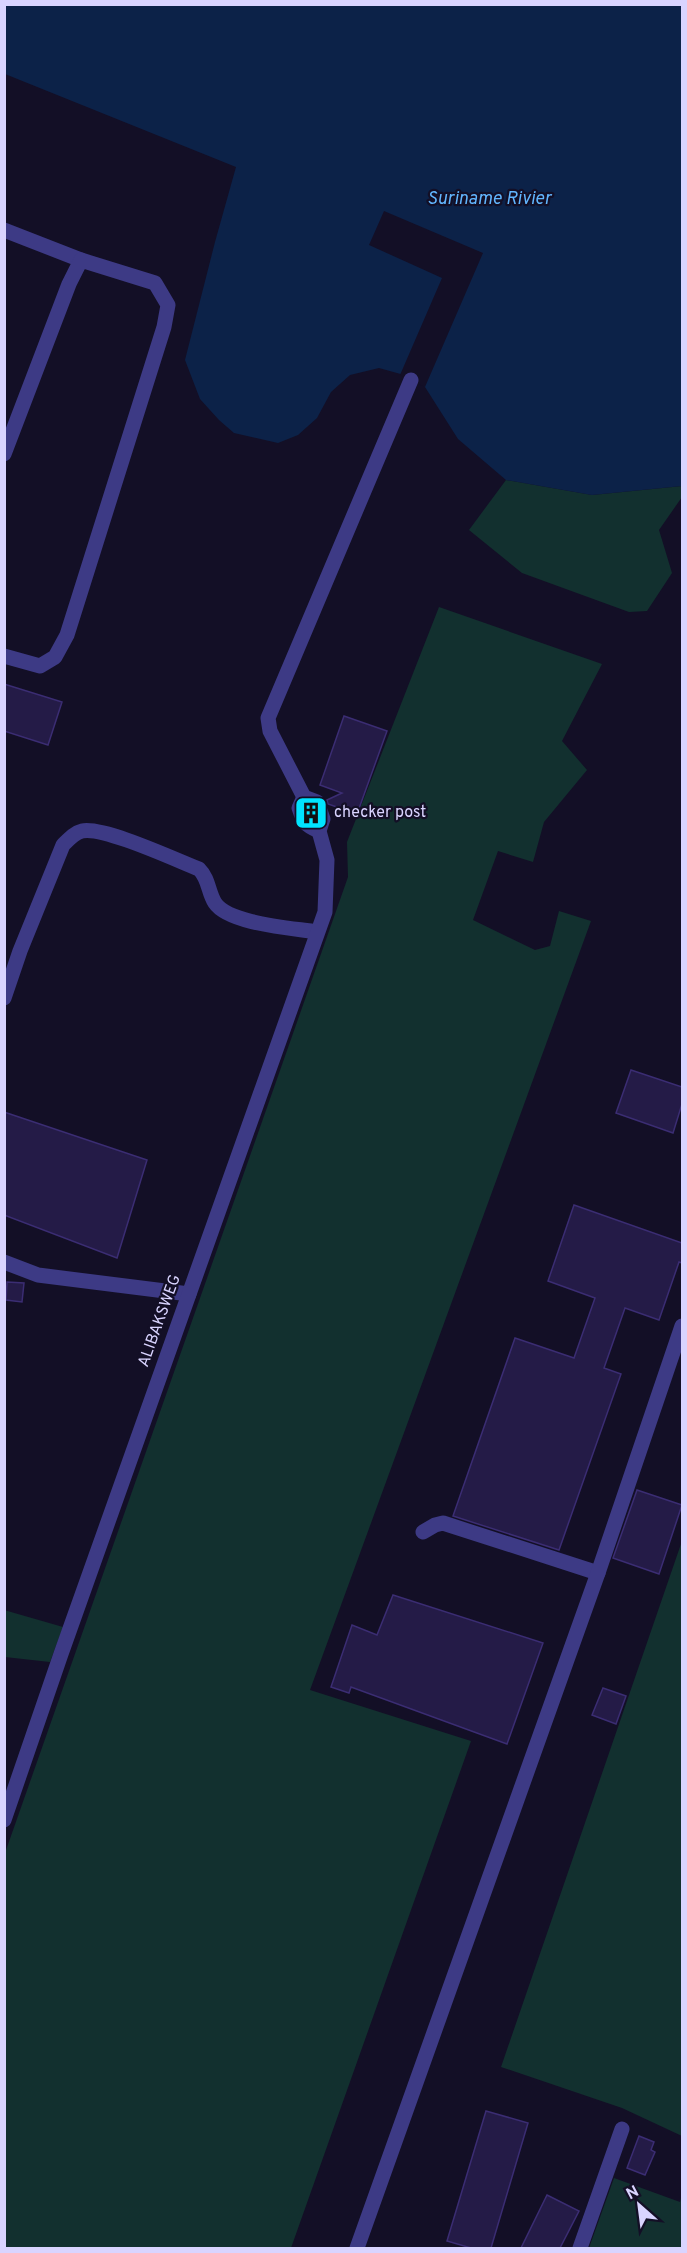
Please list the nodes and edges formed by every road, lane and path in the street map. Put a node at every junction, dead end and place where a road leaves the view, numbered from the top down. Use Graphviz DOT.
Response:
graph roads {
  1 [pos="4,230"];
  2 [pos="81,260"];
  3 [pos="411,380"];
  4 [pos="4,454"];
  5 [pos="4,656"];
  6 [pos="304,797"];
  7 [pos="320,831"];
  8 [pos="317,932"];
  9 [pos="4,998"];
  10 [pos="4,1262"];
  11 [pos="189,1294"];
  12 [pos="682,1326"];
  13 [pos="423,1532"];
  14 [pos="598,1573"];
  15 [pos="4,1820"];
  16 [pos="622,2129"];
  17 [pos="357,2248"];
  18 [pos="580,2248"];
  1 -- 2 [label="street"];
  2 -- 4 [label="street"];
  2 -- 5 [label="street"];
  3 -- 6 [label="street"];
  6 -- 7 [label="street, ALIBAKSWEG"];
  6 -- 7 [label="street"];
  7 -- 8 [label="street, ALIBAKSWEG"];
  8 -- 9 [label="street"];
  8 -- 11 [label="street, ALIBAKSWEG"];
  10 -- 11 [label="street"];
  11 -- 15 [label="street, ALIBAKSWEG"];
  12 -- 14 [label="street"];
  13 -- 14 [label="street"];
  14 -- 17 [label="street"];
  16 -- 18 [label="street"];
}
